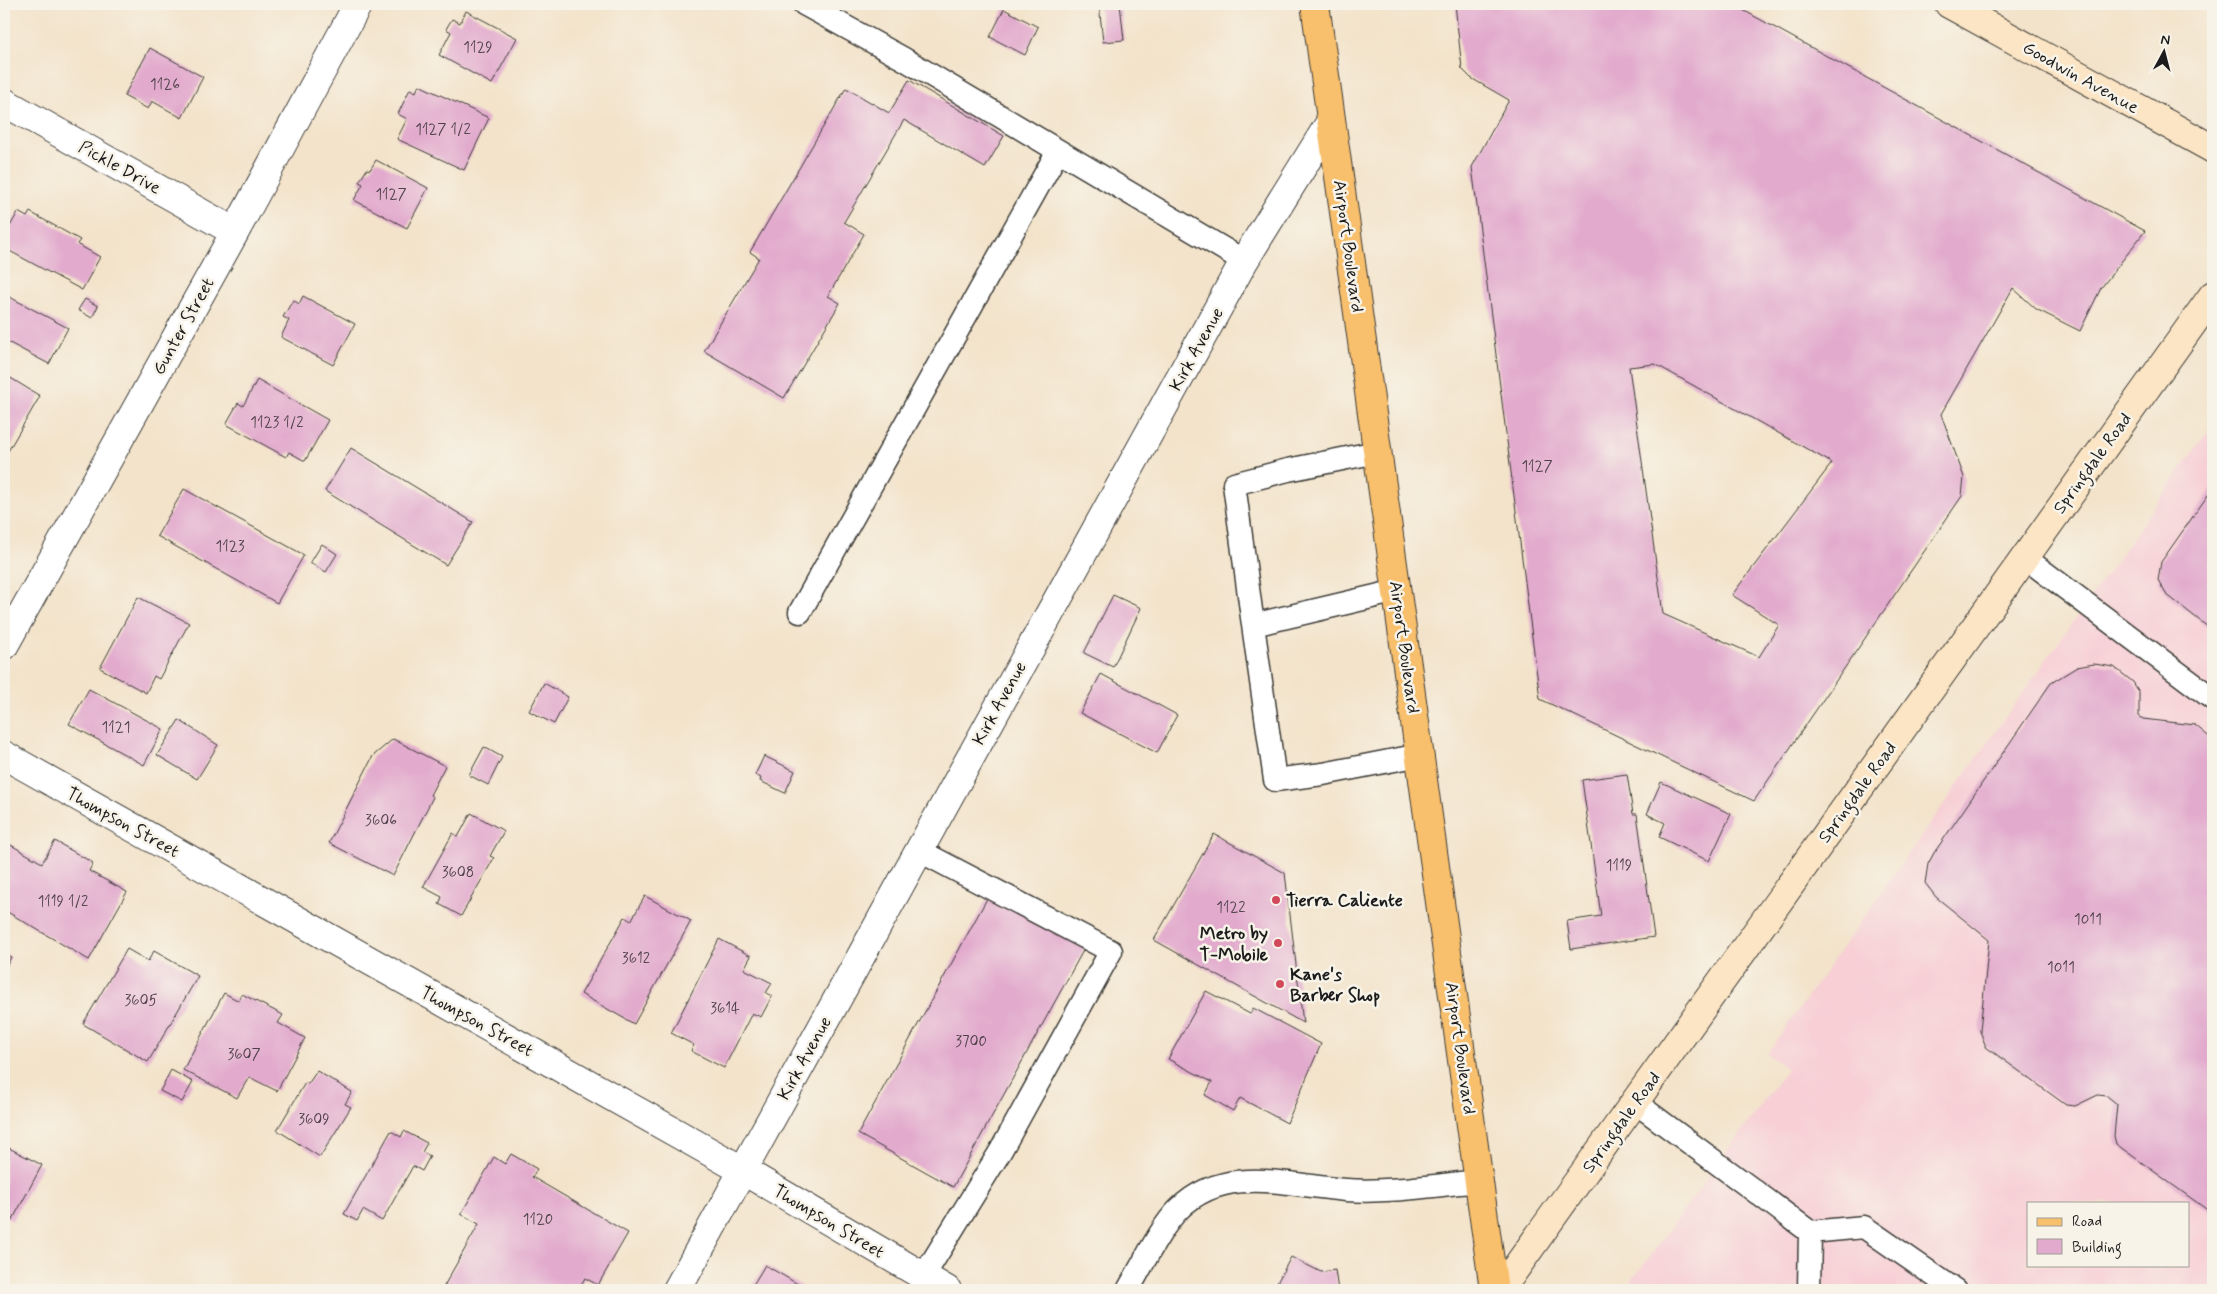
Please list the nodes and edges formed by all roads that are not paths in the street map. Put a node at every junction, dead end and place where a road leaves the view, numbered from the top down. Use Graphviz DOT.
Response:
graph roads {
  1 [pos="358,4"];
  2 [pos="804,4"];
  3 [pos="1315,4"];
  4 [pos="1949,4"];
  5 [pos="4,102"];
  6 [pos="1331,121"];
  7 [pos="2213,149"];
  8 [pos="1058,150"];
  9 [pos="236,232"];
  10 [pos="1244,261"];
  11 [pos="2213,295"];
  12 [pos="1377,452"];
  13 [pos="2024,557"];
  14 [pos="1397,591"];
  15 [pos="800,612"];
  16 [pos="1253,625"];
  17 [pos="4,646"];
  18 [pos="2213,699"];
  19 [pos="4,755"];
  20 [pos="1420,755"];
  21 [pos="918,850"];
  22 [pos="1636,1103"];
  23 [pos="742,1170"];
  24 [pos="1479,1181"];
  25 [pos="1810,1232"];
  26 [pos="923,1277"];
  27 [pos="676,1290"];
  28 [pos="947,1290"];
  29 [pos="1128,1290"];
  30 [pos="1494,1290"];
  31 [pos="1500,1290"];
  32 [pos="1809,1290"];
  33 [pos="1954,1290"];
  1 -- 9 [label="street, Gunter Street"];
  2 -- 8 [label="lane"];
  3 -- 6 [label="main road, Airport Boulevard"];
  4 -- 7 [label="main road, Goodwin Avenue"];
  5 -- 9 [label="street, Pickle Drive"];
  6 -- 10 [label="street, Kirk Avenue"];
  6 -- 12 [label="main road, Airport Boulevard"];
  8 -- 10 [label="lane"];
  8 -- 15 [label="lane"];
  9 -- 17 [label="street, Gunter Street"];
  10 -- 21 [label="street, Kirk Avenue"];
  11 -- 13 [label="main road, Springdale Road"];
  12 -- 14 [label="main road, Airport Boulevard"];
  12 -- 16 [label="lane"];
  13 -- 18 [label="lane"];
  13 -- 22 [label="main road, Springdale Road"];
  14 -- 16 [label="lane"];
  14 -- 20 [label="main road, Airport Boulevard"];
  16 -- 20 [label="lane"];
  19 -- 23 [label="street, Thompson Street"];
  20 -- 24 [label="main road, Airport Boulevard"];
  21 -- 23 [label="street, Kirk Avenue"];
  21 -- 26 [label="lane"];
  22 -- 25 [label="lane"];
  22 -- 31 [label="main road, Springdale Road"];
  23 -- 26 [label="street, Thompson Street"];
  23 -- 27 [label="street, Kirk Avenue"];
  24 -- 29 [label="lane"];
  24 -- 30 [label="main road, Airport Boulevard"];
  25 -- 32 [label="lane"];
  25 -- 33 [label="lane"];
  26 -- 28 [label="street, Thompson Street"];
}
